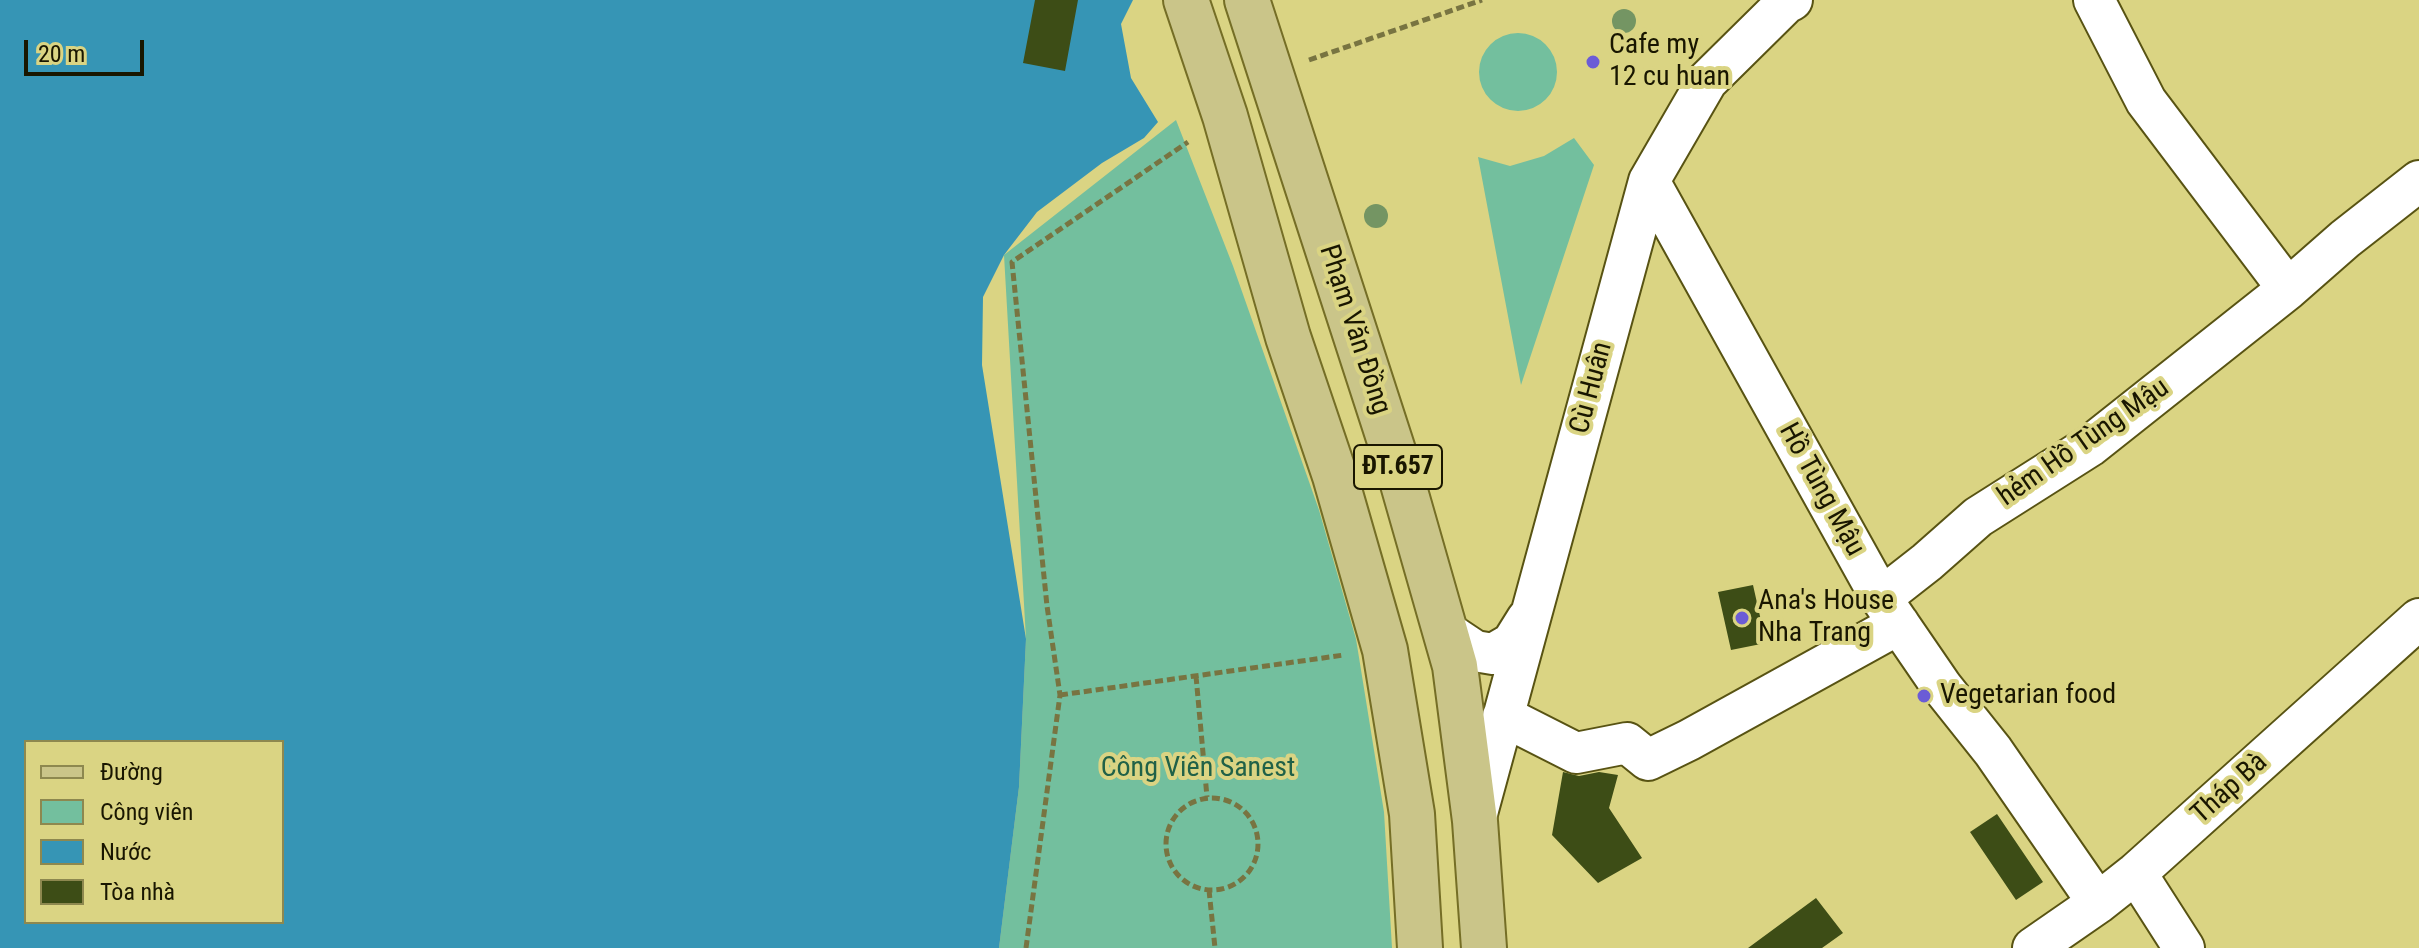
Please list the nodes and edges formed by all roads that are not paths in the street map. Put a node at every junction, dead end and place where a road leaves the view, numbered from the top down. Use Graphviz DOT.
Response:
graph roads {
  1 [pos="1247,0"];
  2 [pos="1792,0"];
  3 [pos="2094,0"];
  4 [pos="1190,11"];
  5 [pos="1649,181"];
  6 [pos="2419,181"];
  7 [pos="2288,289"];
  8 [pos="1890,611"];
  9 [pos="1531,612"];
  10 [pos="2419,619"];
  11 [pos="1445,631"];
  12 [pos="1503,716"];
  13 [pos="1475,821"];
  14 [pos="2136,873"];
  15 [pos="2098,903"];
  16 [pos="1420,948"];
  17 [pos="1484,948"];
  18 [pos="2033,948"];
  19 [pos="2184,948"];
  1 -- 11 [label="main road, Phạm Văn Đồng / ĐT.657"];
  2 -- 5 [label="street, Cù Huân"];
  3 -- 7 [label="street"];
  4 -- 16 [label="main road, ĐT.657"];
  5 -- 8 [label="street, Hồ Tùng Mậu"];
  5 -- 9 [label="street, Cù Huân"];
  6 -- 7 [label="street, hẻm Hồ Tùng Mậu"];
  7 -- 8 [label="street, hẻm Hồ Tùng Mậu"];
  8 -- 12 [label="street, hẻm Hồ Tùng Mậu"];
  8 -- 15 [label="street, Hồ Tùng Mậu"];
  9 -- 11 [label="street"];
  9 -- 12 [label="street, Cù Huân"];
  10 -- 14 [label="street, Tháp Bà"];
  11 -- 13 [label="main road, Phạm Văn Đồng / ĐT.657"];
  12 -- 13 [label="street, Cù Huân"];
  13 -- 17 [label="main road, Phạm Văn Đồng / ĐT.657"];
  14 -- 15 [label="street, Tháp Bà"];
  14 -- 19 [label="street"];
  15 -- 18 [label="street, Tháp Bà"];
}
